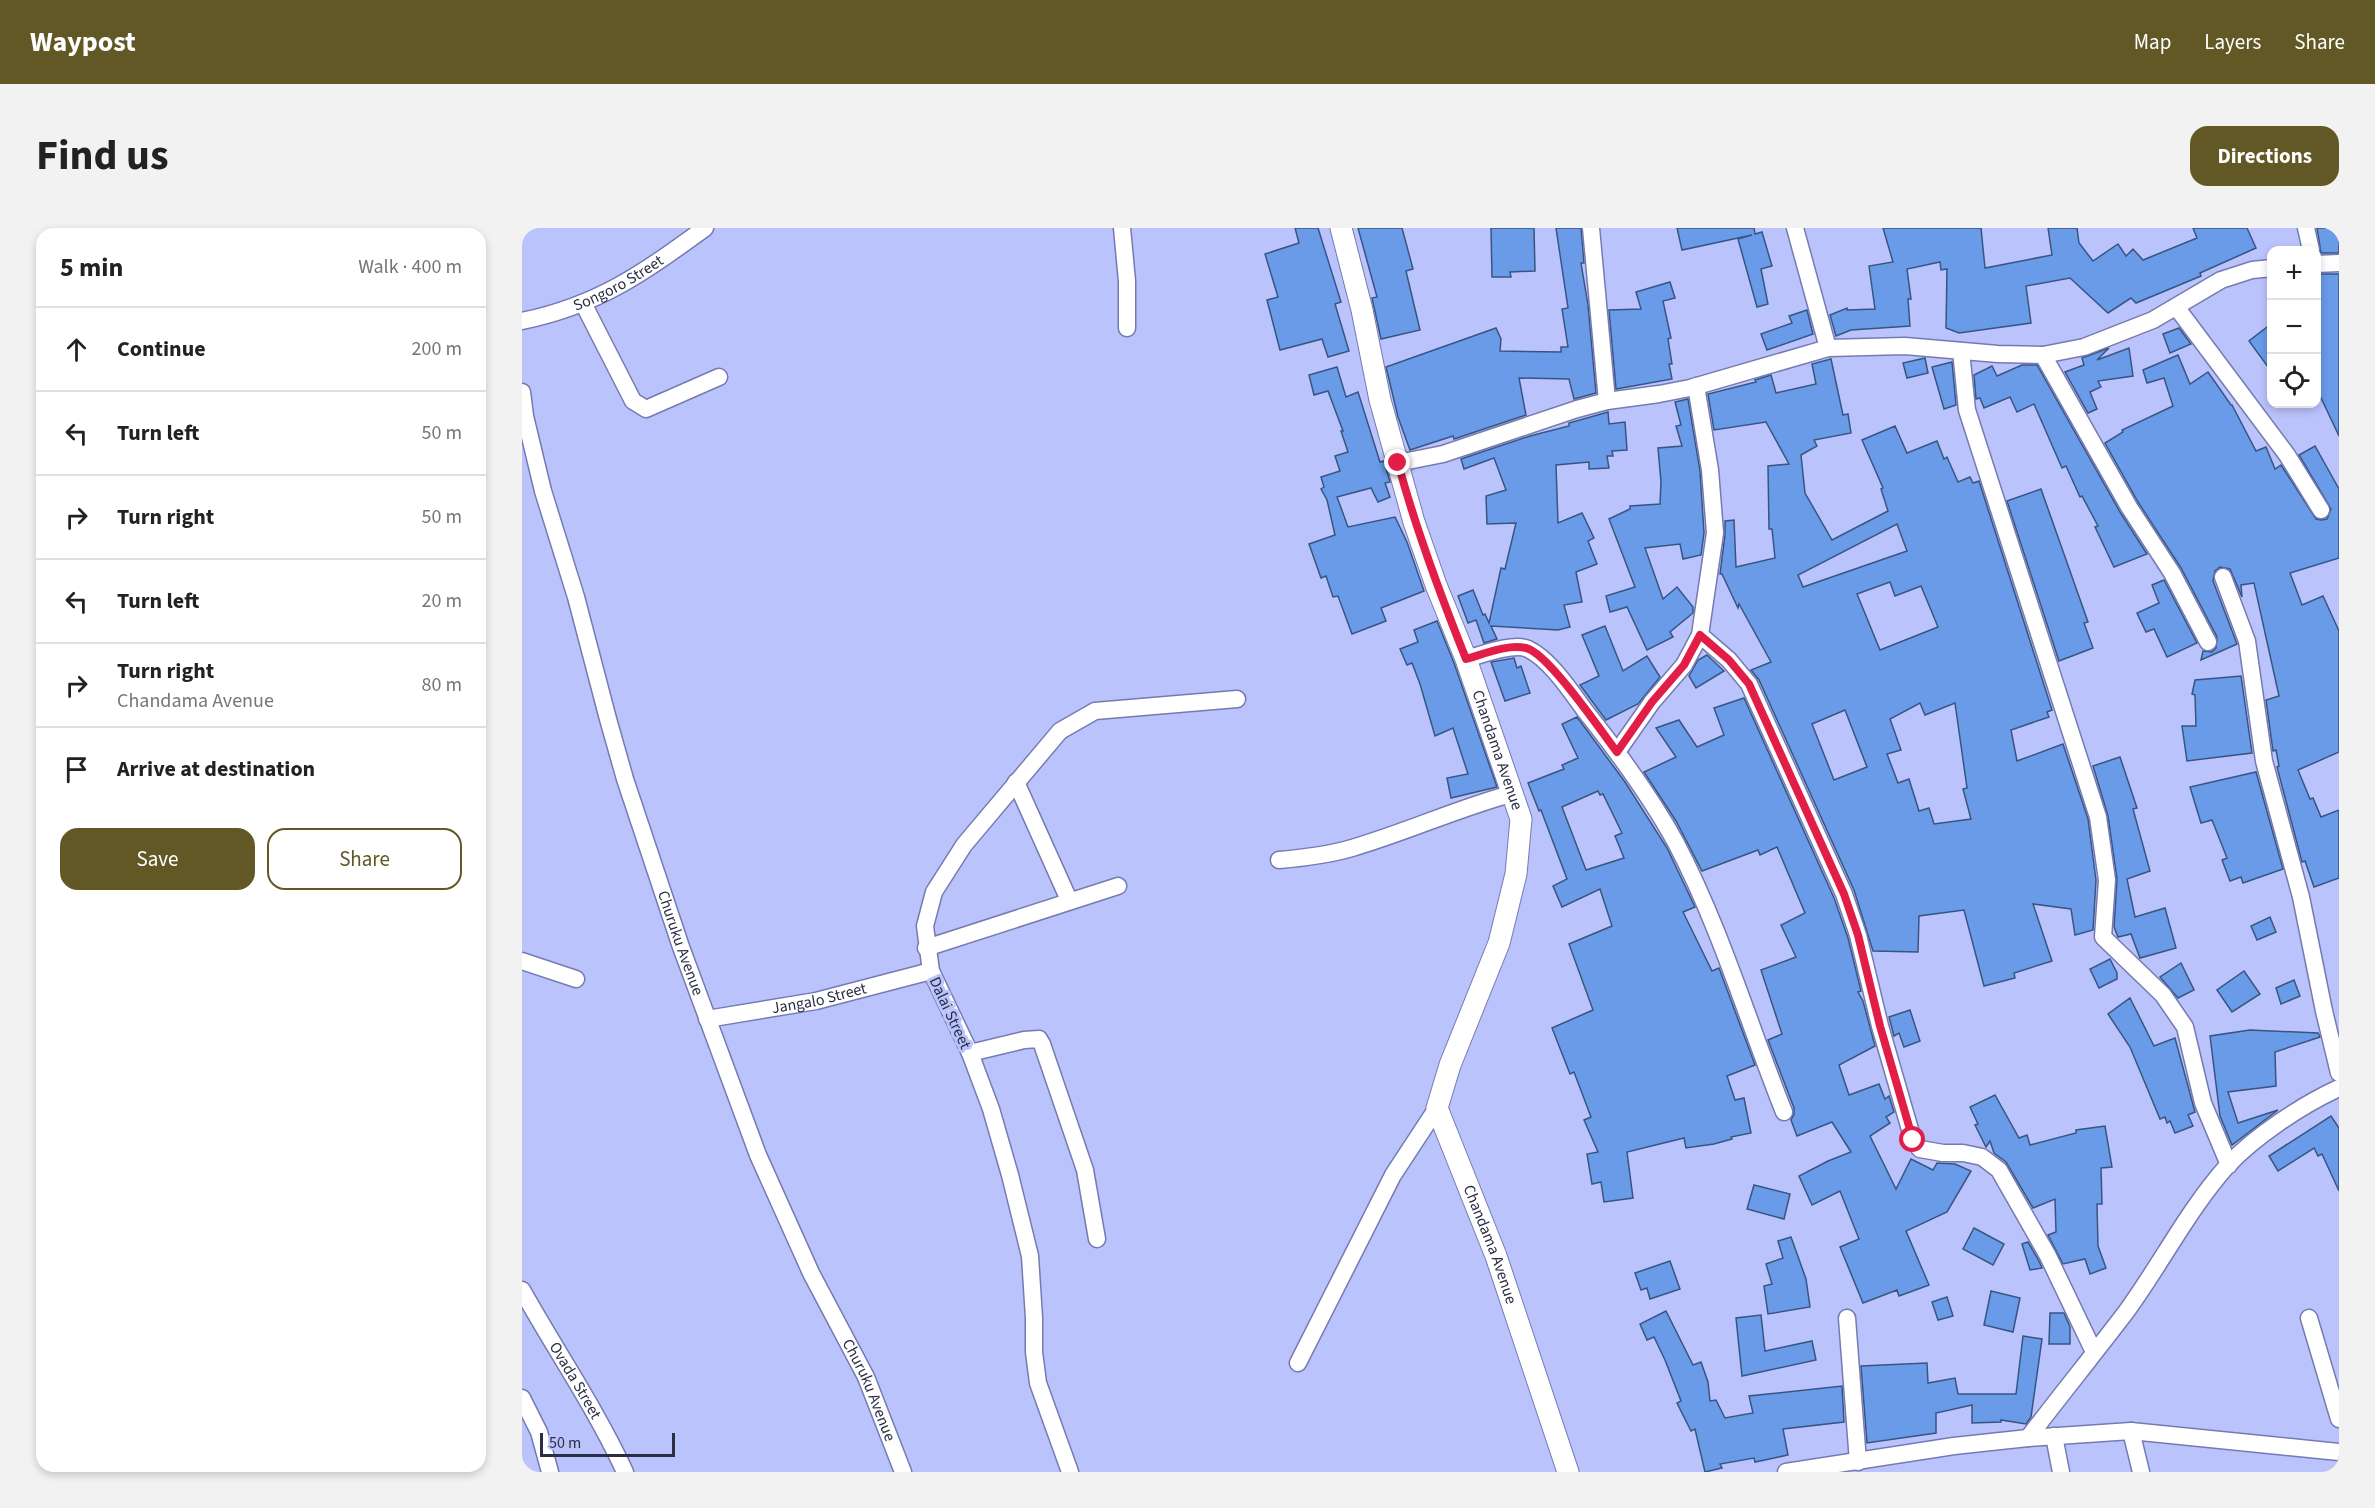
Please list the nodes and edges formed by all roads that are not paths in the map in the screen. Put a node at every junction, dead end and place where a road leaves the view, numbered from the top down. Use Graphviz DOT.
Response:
graph roads {
  1 [pos="705,228"];
  2 [pos="1122,228"];
  3 [pos="1341,228"];
  4 [pos="1591,228"];
  5 [pos="1795,228"];
  6 [pos="2306,228"];
  7 [pos="2310,246"];
  8 [pos="2339,263"];
  9 [pos="2321,264"];
  10 [pos="2267,268"];
  11 [pos="583,303"];
  12 [pos="2177,308"];
  13 [pos="522,321"];
  14 [pos="1127,328"];
  15 [pos="1828,348"];
  16 [pos="1961,351"];
  17 [pos="2043,354"];
  18 [pos="719,376"];
  19 [pos="1696,386"];
  20 [pos="522,392"];
  21 [pos="1607,401"];
  22 [pos="1398,463"];
  23 [pos="2321,510"];
  24 [pos="2223,578"];
  25 [pos="1700,635"];
  26 [pos="2208,642"];
  27 [pos="1466,659"];
  28 [pos="1237,699"];
  29 [pos="1617,752"];
  30 [pos="1016,782"];
  31 [pos="1514,794"];
  32 [pos="1279,860"];
  33 [pos="1118,886"];
  34 [pos="1069,900"];
  35 [pos="926,948"];
  36 [pos="522,961"];
  37 [pos="931,971"];
  38 [pos="576,980"];
  39 [pos="707,1019"];
  40 [pos="970,1053"];
  41 [pos="2339,1073"];
  42 [pos="2339,1089"];
  43 [pos="1437,1108"];
  44 [pos="1785,1112"];
  45 [pos="2229,1165"];
  46 [pos="1097,1239"];
  47 [pos="522,1290"];
  48 [pos="1847,1318"];
  49 [pos="2309,1318"];
  50 [pos="2094,1352"];
  51 [pos="1298,1363"];
  52 [pos="522,1398"];
  53 [pos="2339,1419"];
  54 [pos="2131,1431"];
  55 [pos="2054,1436"];
  56 [pos="2028,1438"];
  57 [pos="2339,1452"];
  58 [pos="1858,1462"];
  59 [pos="550,1472"];
  60 [pos="625,1472"];
  61 [pos="903,1472"];
  62 [pos="1070,1472"];
  63 [pos="1568,1472"];
  64 [pos="1786,1472"];
  65 [pos="2061,1472"];
  66 [pos="2141,1472"];
  1 -- 11 [label="street, Songoro Street"];
  2 -- 14 [label="street"];
  3 -- 22 [label="street, Chandama Avenue"];
  4 -- 21 [label="street"];
  5 -- 15 [label="street"];
  6 -- 7 [label="street"];
  8 -- 9 [label="street"];
  10 -- 12 [label="street"];
  11 -- 13 [label="street, Songoro Street"];
  11 -- 18 [label="street"];
  12 -- 17 [label="street"];
  12 -- 23 [label="street"];
  15 -- 16 [label="street"];
  15 -- 19 [label="street"];
  16 -- 17 [label="street"];
  16 -- 45 [label="street"];
  17 -- 26 [label="street"];
  19 -- 21 [label="street"];
  19 -- 25 [label="street"];
  20 -- 39 [label="street, Churuku Avenue"];
  21 -- 22 [label="street"];
  22 -- 27 [label="street, Chandama Avenue"];
  24 -- 41 [label="street"];
  25 -- 29 [label="street"];
  25 -- 50 [label="street"];
  27 -- 29 [label="street"];
  27 -- 31 [label="street, Chandama Avenue"];
  28 -- 30 [label="street, Dalai Street"];
  29 -- 44 [label="street"];
  30 -- 34 [label="street"];
  30 -- 35 [label="street, Dalai Street"];
  31 -- 32 [label="street"];
  31 -- 43 [label="street, Chandama Avenue"];
  33 -- 34 [label="street"];
  34 -- 35 [label="street"];
  35 -- 37 [label="street, Dalai Street"];
  36 -- 38 [label="street"];
  37 -- 39 [label="street, Jangalo Street"];
  37 -- 40 [label="street, Dalai Street"];
  39 -- 61 [label="street, Churuku Avenue"];
  40 -- 46 [label="street"];
  40 -- 62 [label="street, Dalai Street"];
  42 -- 45 [label="street"];
  43 -- 51 [label="street"];
  43 -- 63 [label="street, Chandama Avenue"];
  45 -- 50 [label="street"];
  47 -- 60 [label="street, Ovada Street"];
  48 -- 58 [label="street"];
  49 -- 53 [label="street"];
  50 -- 56 [label="street"];
  52 -- 59 [label="street"];
  54 -- 55 [label="street"];
  54 -- 57 [label="street"];
  54 -- 66 [label="street"];
  55 -- 56 [label="street"];
  55 -- 65 [label="street"];
  56 -- 58 [label="street"];
  58 -- 64 [label="street"];
}
